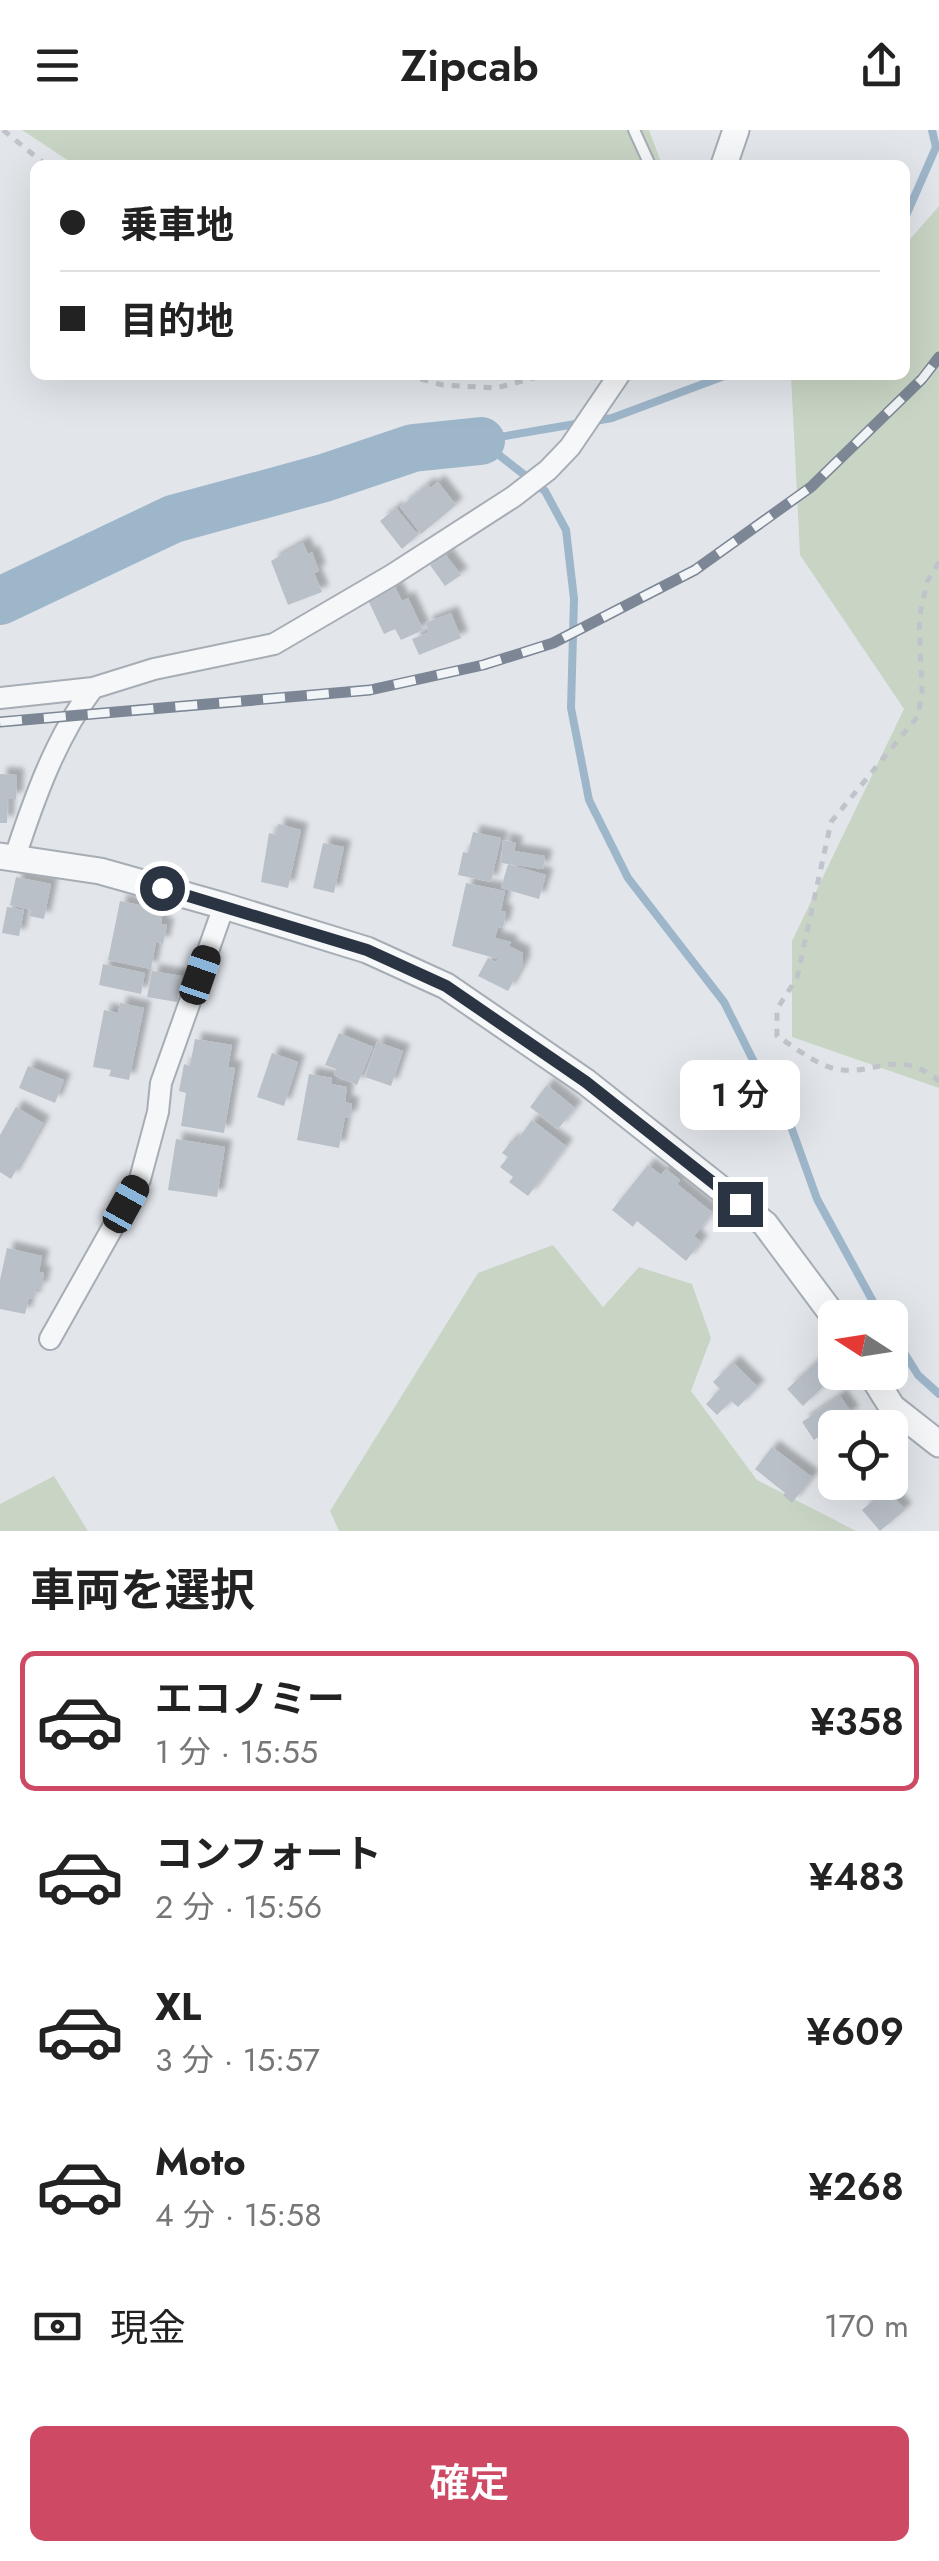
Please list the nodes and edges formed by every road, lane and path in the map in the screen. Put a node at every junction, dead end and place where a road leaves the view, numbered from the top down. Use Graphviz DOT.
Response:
graph roads {
  1 [pos="3,130"];
  2 [pos="634,130"];
  3 [pos="736,130"];
  4 [pos="40,160"];
  5 [pos="648,160"];
  6 [pos="726,160"];
  7 [pos="424,380"];
  8 [pos="526,380"];
  9 [pos="616,380"];
  10 [pos="939,562"];
  11 [pos="93,688"];
  12 [pos="0,698"];
  13 [pos="8,856"];
  14 [pos="224,906"];
  15 [pos="939,1081"];
  16 [pos="822,1300"];
  17 [pos="50,1339"];
  18 [pos="881,1390"];
  19 [pos="939,1444"];
  1 -- 4 [label="path"];
  2 -- 5 [label="lane"];
  3 -- 6 [label="street"];
  7 -- 8 [label="path"];
  9 -- 11 [label="street"];
  10 -- 15 [label="path"];
  11 -- 12 [label="street"];
  11 -- 13 [label="street"];
  13 -- 14 [label="street"];
  14 -- 16 [label="street"];
  14 -- 17 [label="street"];
  18 -- 19 [label="street"];
}
